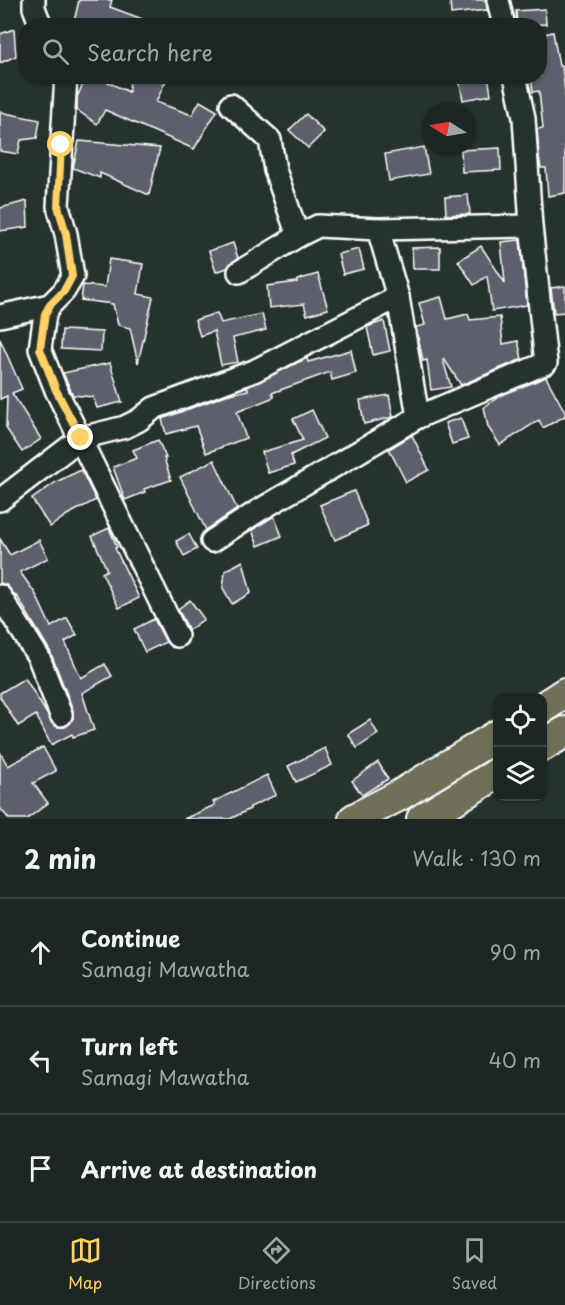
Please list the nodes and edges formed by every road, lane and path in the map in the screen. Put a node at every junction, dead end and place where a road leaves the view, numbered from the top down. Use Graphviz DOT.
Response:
graph roads {
  1 [pos="34,0"];
  2 [pos="498,0"];
  3 [pos="38,18"];
  4 [pos="502,18"];
  5 [pos="66,84"];
  6 [pos="517,84"];
  7 [pos="231,105"];
  8 [pos="531,226"];
  9 [pos="378,229"];
  10 [pos="298,236"];
  11 [pos="239,272"];
  12 [pos="398,297"];
  13 [pos="50,305"];
  14 [pos="0,316"];
  15 [pos="418,417"];
  16 [pos="81,438"];
  17 [pos="0,500"];
  18 [pos="212,541"];
  19 [pos="0,596"];
  20 [pos="177,636"];
  21 [pos="565,693"];
  22 [pos="547,705"];
  23 [pos="61,715"];
  24 [pos="565,732"];
  25 [pos="493,738"];
  26 [pos="547,743"];
  27 [pos="493,776"];
  28 [pos="354,819"];
  29 [pos="422,819"];
  1 -- 3 [label="street"];
  2 -- 4 [label="street"];
  5 -- 13 [label="street"];
  6 -- 8 [label="street"];
  7 -- 10 [label="street"];
  8 -- 9 [label="street"];
  8 -- 15 [label="street"];
  9 -- 10 [label="street"];
  9 -- 12 [label="street"];
  10 -- 11 [label="street"];
  12 -- 15 [label="street"];
  12 -- 16 [label="street"];
  13 -- 14 [label="street"];
  13 -- 16 [label="street"];
  15 -- 18 [label="street"];
  16 -- 17 [label="street"];
  16 -- 20 [label="street"];
  19 -- 23 [label="street"];
  21 -- 22 [label="highway"];
  24 -- 26 [label="highway"];
  25 -- 28 [label="highway"];
  27 -- 29 [label="highway"];
}
